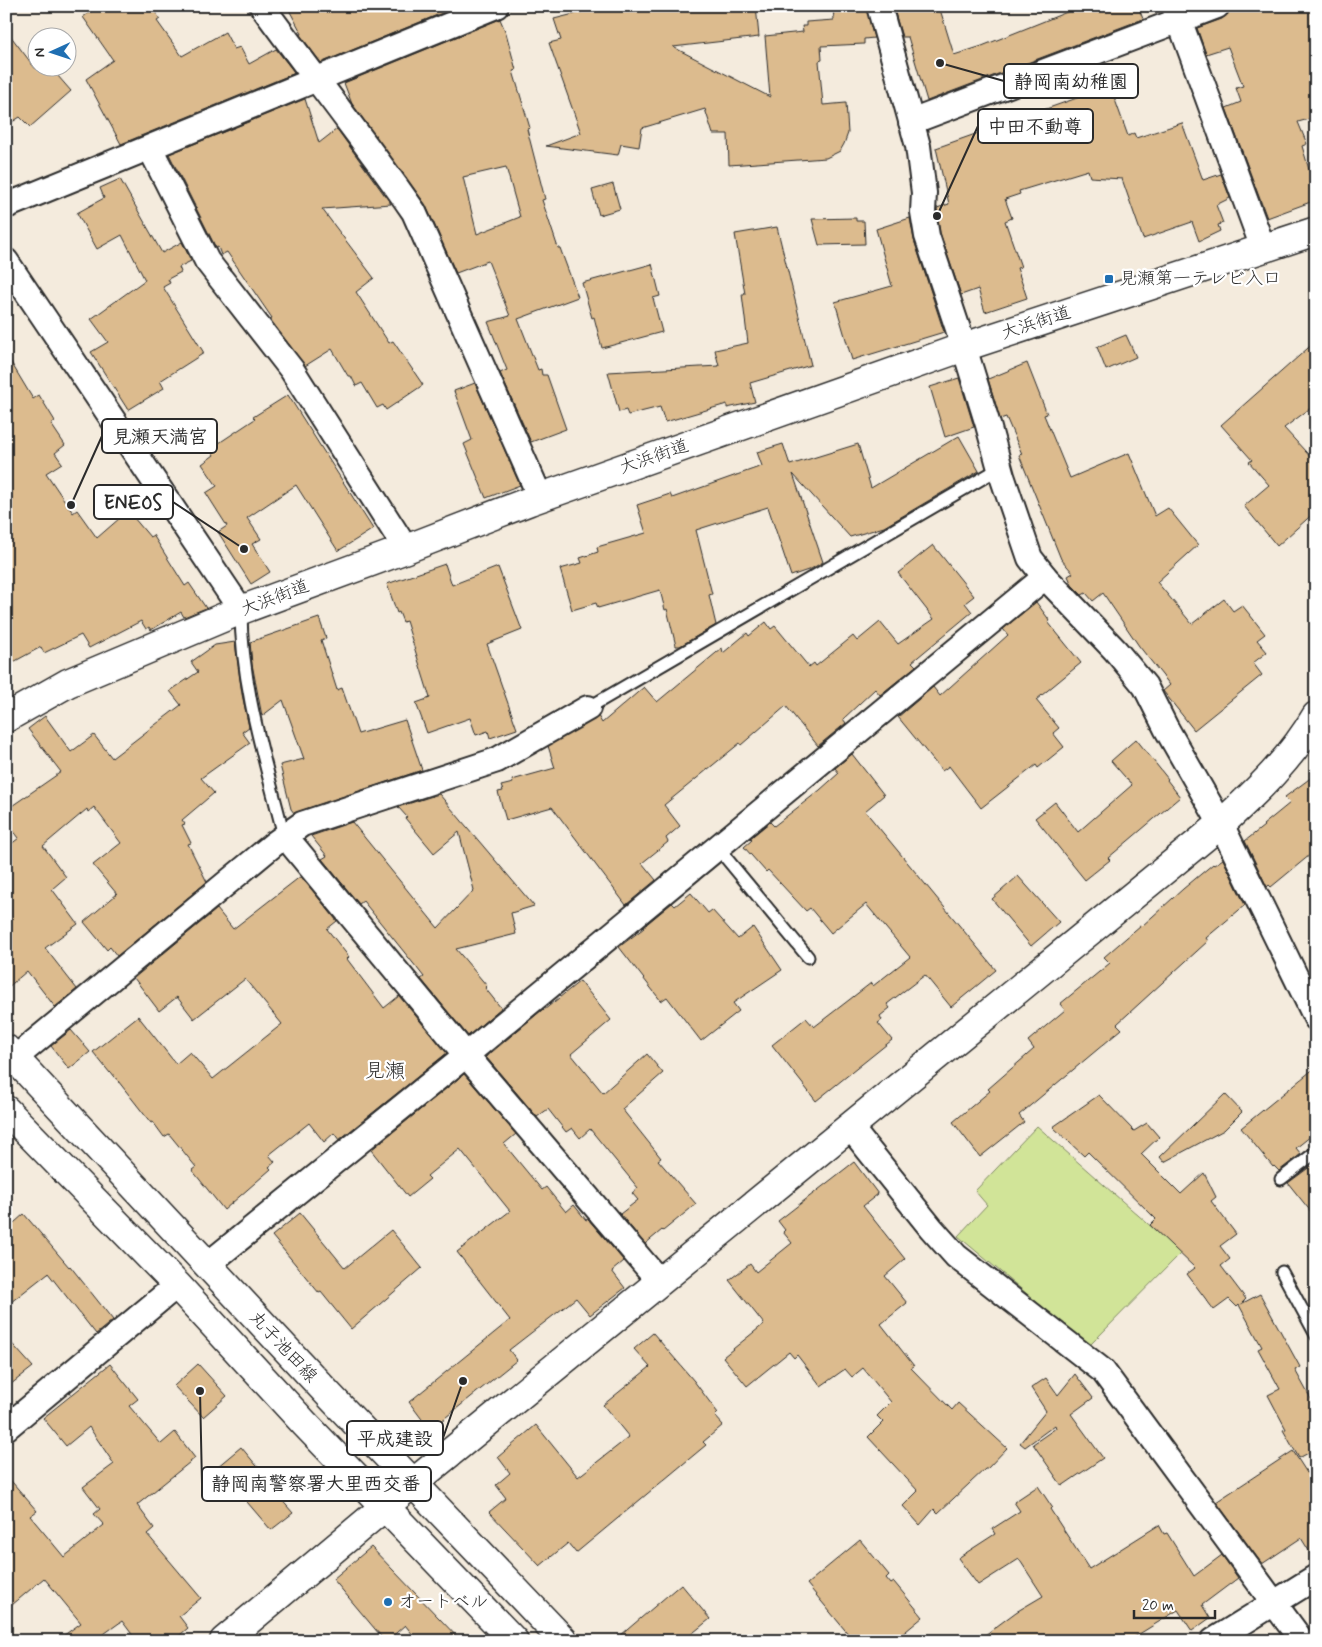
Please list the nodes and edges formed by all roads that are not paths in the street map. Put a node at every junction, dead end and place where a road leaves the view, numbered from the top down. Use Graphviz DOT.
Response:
graph roads {
  1 [pos="262,6"];
  2 [pos="496,6"];
  3 [pos="879,6"];
  4 [pos="1217,6"];
  5 [pos="1177,14"];
  6 [pos="316,81"];
  7 [pos="911,122"];
  8 [pos="150,148"];
  9 [pos="6,206"];
  10 [pos="1316,231"];
  11 [pos="1263,248"];
  12 [pos="6,261"];
  13 [pos="964,347"];
  14 [pos="1000,468"];
  15 [pos="540,497"];
  16 [pos="406,549"];
  17 [pos="1045,577"];
  18 [pos="241,610"];
  19 [pos="588,708"];
  20 [pos="1316,716"];
  21 [pos="6,718"];
  22 [pos="1221,824"];
  23 [pos="285,836"];
  24 [pos="717,847"];
  25 [pos="808,957"];
  26 [pos="1316,1018"];
  27 [pos="10,1053"];
  28 [pos="466,1054"];
  29 [pos="6,1110"];
  30 [pos="850,1127"];
  31 [pos="1316,1152"];
  32 [pos="1281,1178"];
  33 [pos="208,1265"];
  34 [pos="1282,1272"];
  35 [pos="660,1282"];
  36 [pos="177,1285"];
  37 [pos="1316,1335"];
  38 [pos="6,1428"];
  39 [pos="413,1483"];
  40 [pos="386,1506"];
  41 [pos="1316,1577"];
  42 [pos="1274,1602"];
  43 [pos="224,1641"];
  44 [pos="514,1641"];
  45 [pos="564,1641"];
  46 [pos="1213,1641"];
  47 [pos="1302,1641"];
  1 -- 6 [label="street"];
  2 -- 6 [label="street"];
  3 -- 7 [label="street"];
  4 -- 5 [label="street"];
  5 -- 7 [label="street"];
  5 -- 11 [label="street"];
  6 -- 8 [label="street"];
  6 -- 15 [label="street"];
  7 -- 13 [label="street"];
  8 -- 9 [label="street"];
  8 -- 16 [label="street"];
  10 -- 11 [label="street, 大浜街道"];
  11 -- 13 [label="street, 大浜街道"];
  12 -- 18 [label="street"];
  13 -- 14 [label="street"];
  13 -- 15 [label="street, 大浜街道"];
  14 -- 17 [label="street"];
  14 -- 19 [label="lane"];
  15 -- 16 [label="street, 大浜街道"];
  16 -- 18 [label="street, 大浜街道"];
  17 -- 22 [label="street"];
  17 -- 24 [label="street"];
  18 -- 21 [label="street, 大浜街道"];
  18 -- 23 [label="lane"];
  19 -- 23 [label="street"];
  20 -- 22 [label="street"];
  22 -- 26 [label="street"];
  22 -- 30 [label="street"];
  23 -- 27 [label="street"];
  23 -- 28 [label="street"];
  24 -- 25 [label="lane"];
  24 -- 28 [label="street"];
  27 -- 33 [label="street, 丸子池田線"];
  28 -- 33 [label="street"];
  28 -- 35 [label="street"];
  29 -- 36 [label="street, 丸子池田線"];
  30 -- 35 [label="street"];
  30 -- 42 [label="street"];
  31 -- 32 [label="lane"];
  33 -- 39 [label="street, 丸子池田線"];
  34 -- 37 [label="lane"];
  35 -- 39 [label="street"];
  36 -- 38 [label="street"];
  36 -- 40 [label="street, 丸子池田線"];
  39 -- 40 [label="street"];
  39 -- 45 [label="street, 丸子池田線"];
  40 -- 43 [label="street"];
  40 -- 44 [label="street, 丸子池田線"];
  41 -- 42 [label="street"];
  42 -- 46 [label="street"];
  42 -- 47 [label="street"];
}
